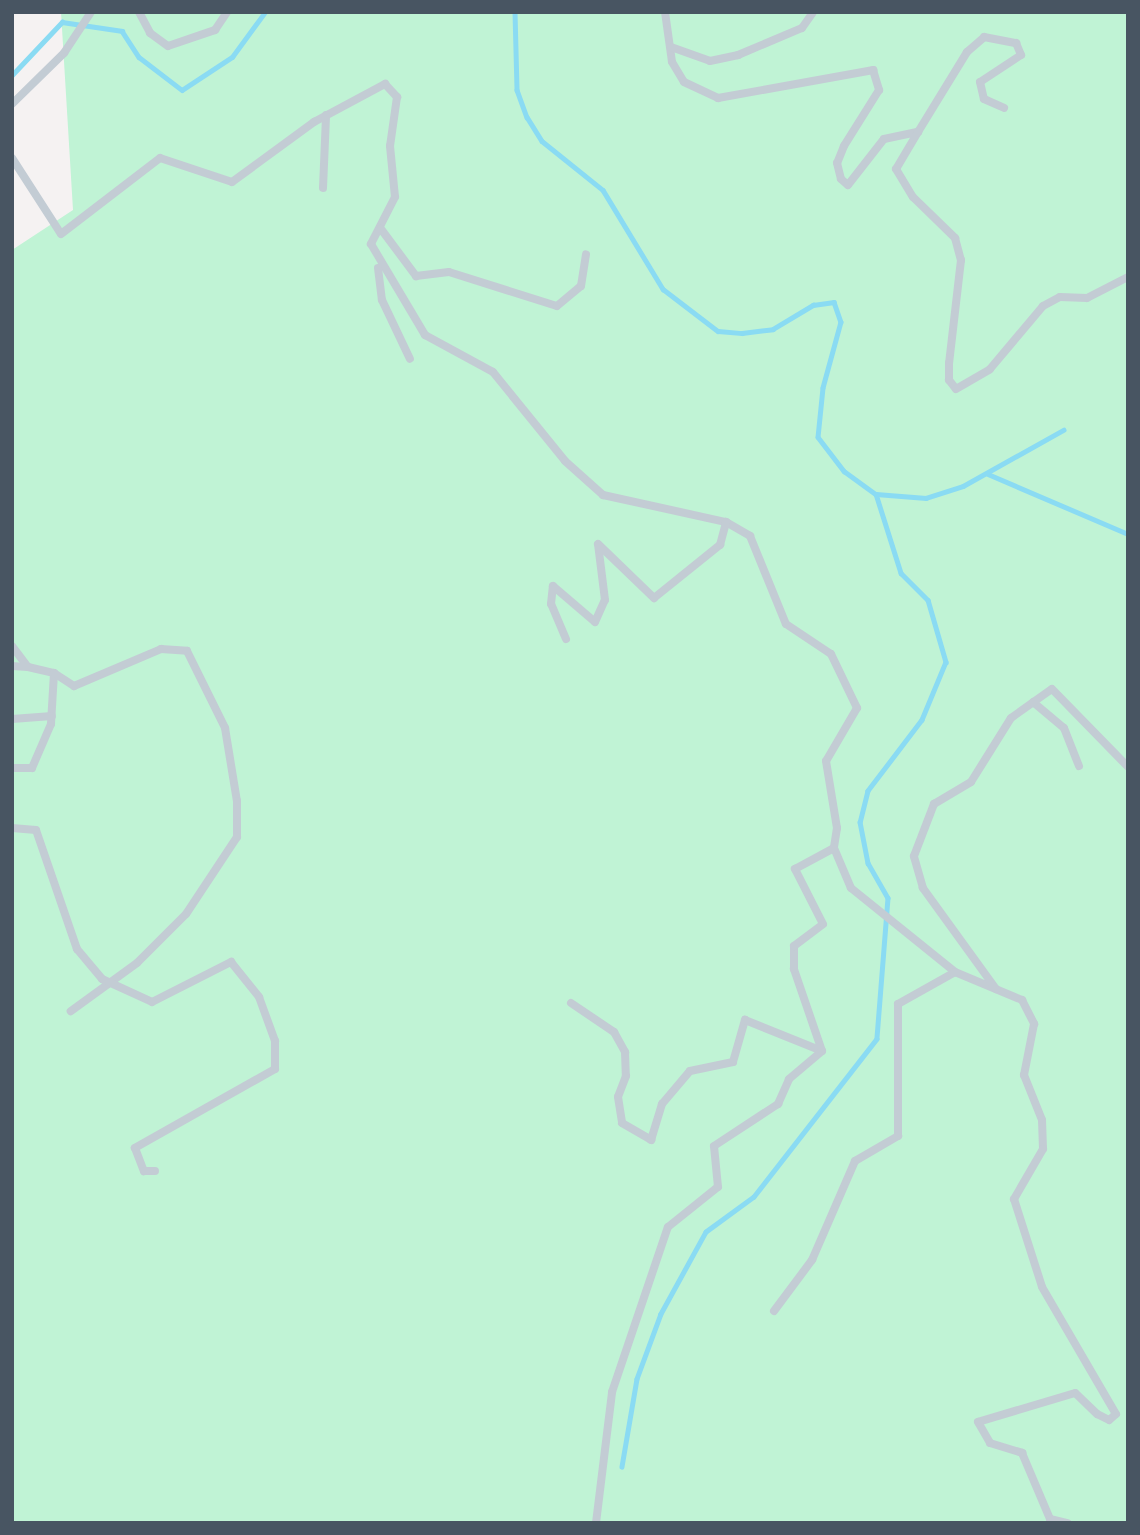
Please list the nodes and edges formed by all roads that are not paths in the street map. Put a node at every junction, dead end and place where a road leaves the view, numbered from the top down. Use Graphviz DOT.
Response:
graph roads {
  1 [pos="139,12"];
  2 [pos="227,12"];
  3 [pos="666,12"];
  4 [pos="813,12"];
  5 [pos="90,14"];
  6 [pos="671,47"];
  7 [pos="12,104"];
  8 [pos="1004,108"];
  9 [pos="326,115"];
  10 [pos="918,132"];
  11 [pos="12,158"];
  12 [pos="323,188"];
  13 [pos="381,229"];
  14 [pos="586,254"];
  15 [pos="378,265"];
  16 [pos="1128,277"];
  17 [pos="410,359"];
  18 [pos="726,522"];
  19 [pos="566,639"];
  20 [pos="12,646"];
  21 [pos="12,666"];
  22 [pos="28,667"];
  23 [pos="54,673"];
  24 [pos="1032,702"];
  25 [pos="52,716"];
  26 [pos="12,719"];
  27 [pos="1079,766"];
  28 [pos="1128,767"];
  29 [pos="12,768"];
  30 [pos="12,828"];
  31 [pos="834,848"];
  32 [pos="955,972"];
  33 [pos="112,984"];
  34 [pos="998,991"];
  35 [pos="571,1003"];
  36 [pos="71,1011"];
  37 [pos="822,1051"];
  38 [pos="155,1171"];
  39 [pos="775,1311"];
  40 [pos="596,1523"];
  41 [pos="1068,1523"];
  1 -- 2 [label="lane"];
  3 -- 6 [label="lane"];
  4 -- 6 [label="lane"];
  5 -- 7 [label="lane"];
  6 -- 10 [label="lane"];
  8 -- 10 [label="lane"];
  9 -- 11 [label="lane"];
  9 -- 12 [label="lane"];
  9 -- 13 [label="lane"];
  10 -- 16 [label="lane"];
  13 -- 14 [label="lane"];
  13 -- 15 [label="lane"];
  15 -- 17 [label="lane"];
  15 -- 18 [label="lane"];
  18 -- 19 [label="lane"];
  18 -- 31 [label="lane"];
  20 -- 22 [label="lane"];
  21 -- 22 [label="lane"];
  22 -- 23 [label="lane"];
  23 -- 25 [label="lane"];
  23 -- 33 [label="lane"];
  24 -- 27 [label="lane"];
  24 -- 28 [label="lane"];
  24 -- 34 [label="lane"];
  25 -- 26 [label="lane"];
  25 -- 29 [label="lane"];
  30 -- 33 [label="lane"];
  31 -- 32 [label="lane"];
  31 -- 37 [label="lane"];
  32 -- 34 [label="lane"];
  32 -- 39 [label="lane"];
  33 -- 36 [label="lane"];
  33 -- 38 [label="lane"];
  34 -- 41 [label="lane"];
  35 -- 37 [label="lane"];
  37 -- 40 [label="lane"];
}
